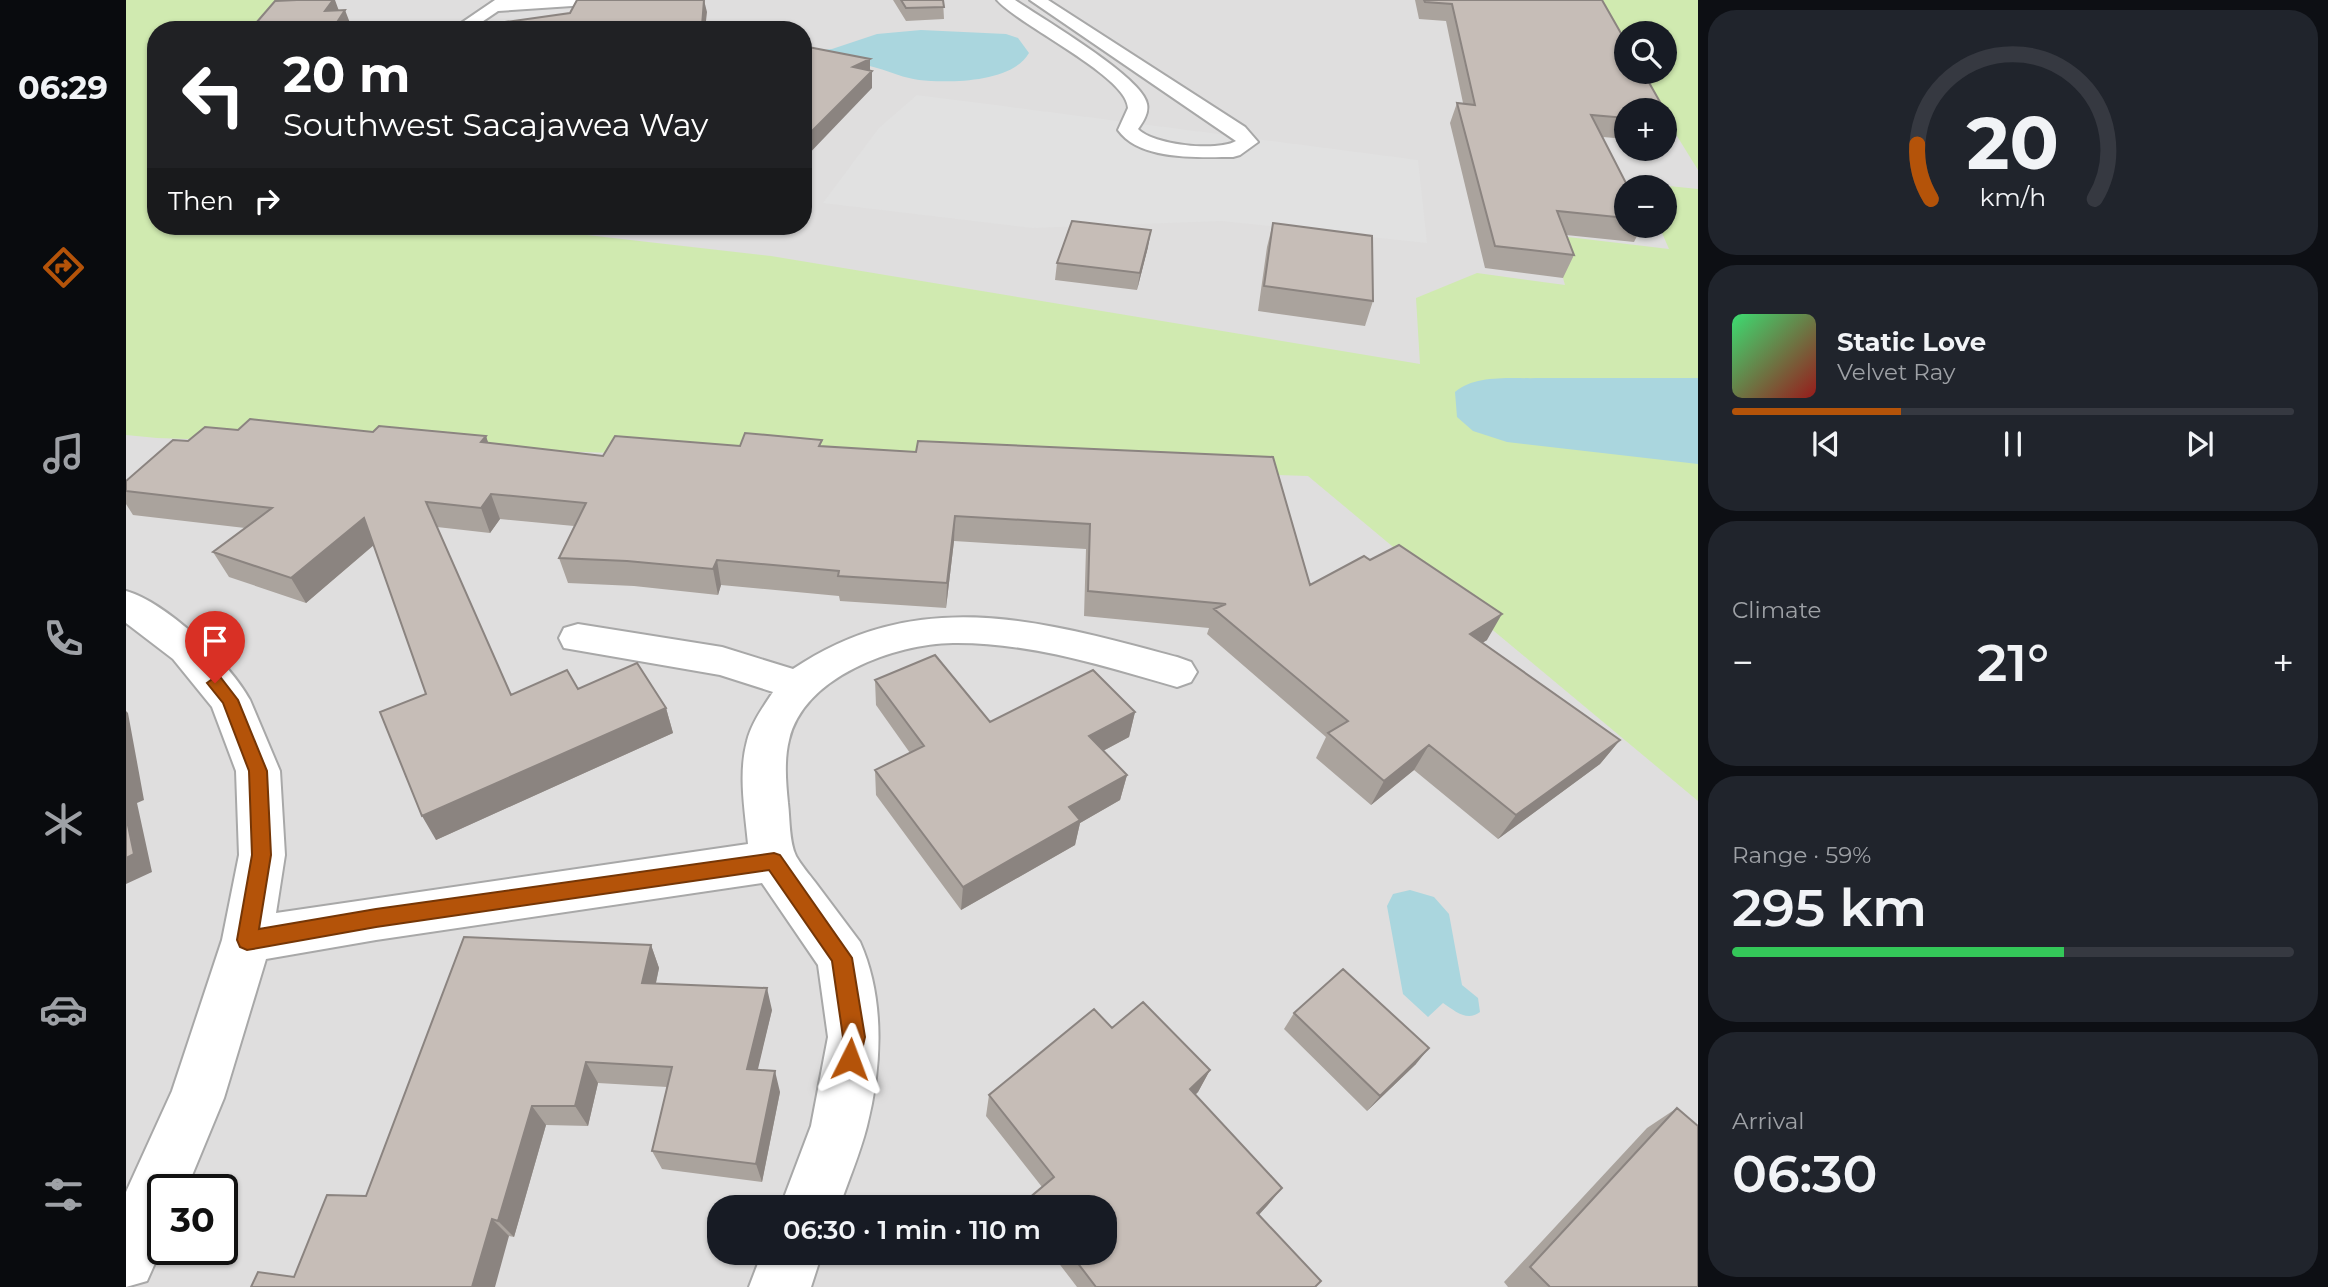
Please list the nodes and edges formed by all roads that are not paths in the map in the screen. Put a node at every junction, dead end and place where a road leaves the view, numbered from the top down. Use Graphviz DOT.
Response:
graph roads {
  1 [pos="587,0"];
  2 [pos="1005,0"];
  3 [pos="1038,0"];
  4 [pos="500,4"];
  5 [pos="473,21"];
  6 [pos="126,604"];
  7 [pos="578,638"];
  8 [pos="1177,672"];
  9 [pos="799,686"];
  10 [pos="774,861"];
  11 [pos="247,940"];
  12 [pos="814,1195"];
  13 [pos="126,1261"];
  14 [pos="788,1265"];
  15 [pos="780,1287"];
  1 -- 4 [label="street"];
  2 -- 3 [label="street"];
  4 -- 5 [label="street"];
  6 -- 11 [label="street"];
  7 -- 9 [label="street"];
  8 -- 9 [label="street"];
  9 -- 10 [label="street"];
  10 -- 11 [label="street"];
  10 -- 12 [label="street"];
  11 -- 13 [label="street"];
  14 -- 15 [label="street"];
}
